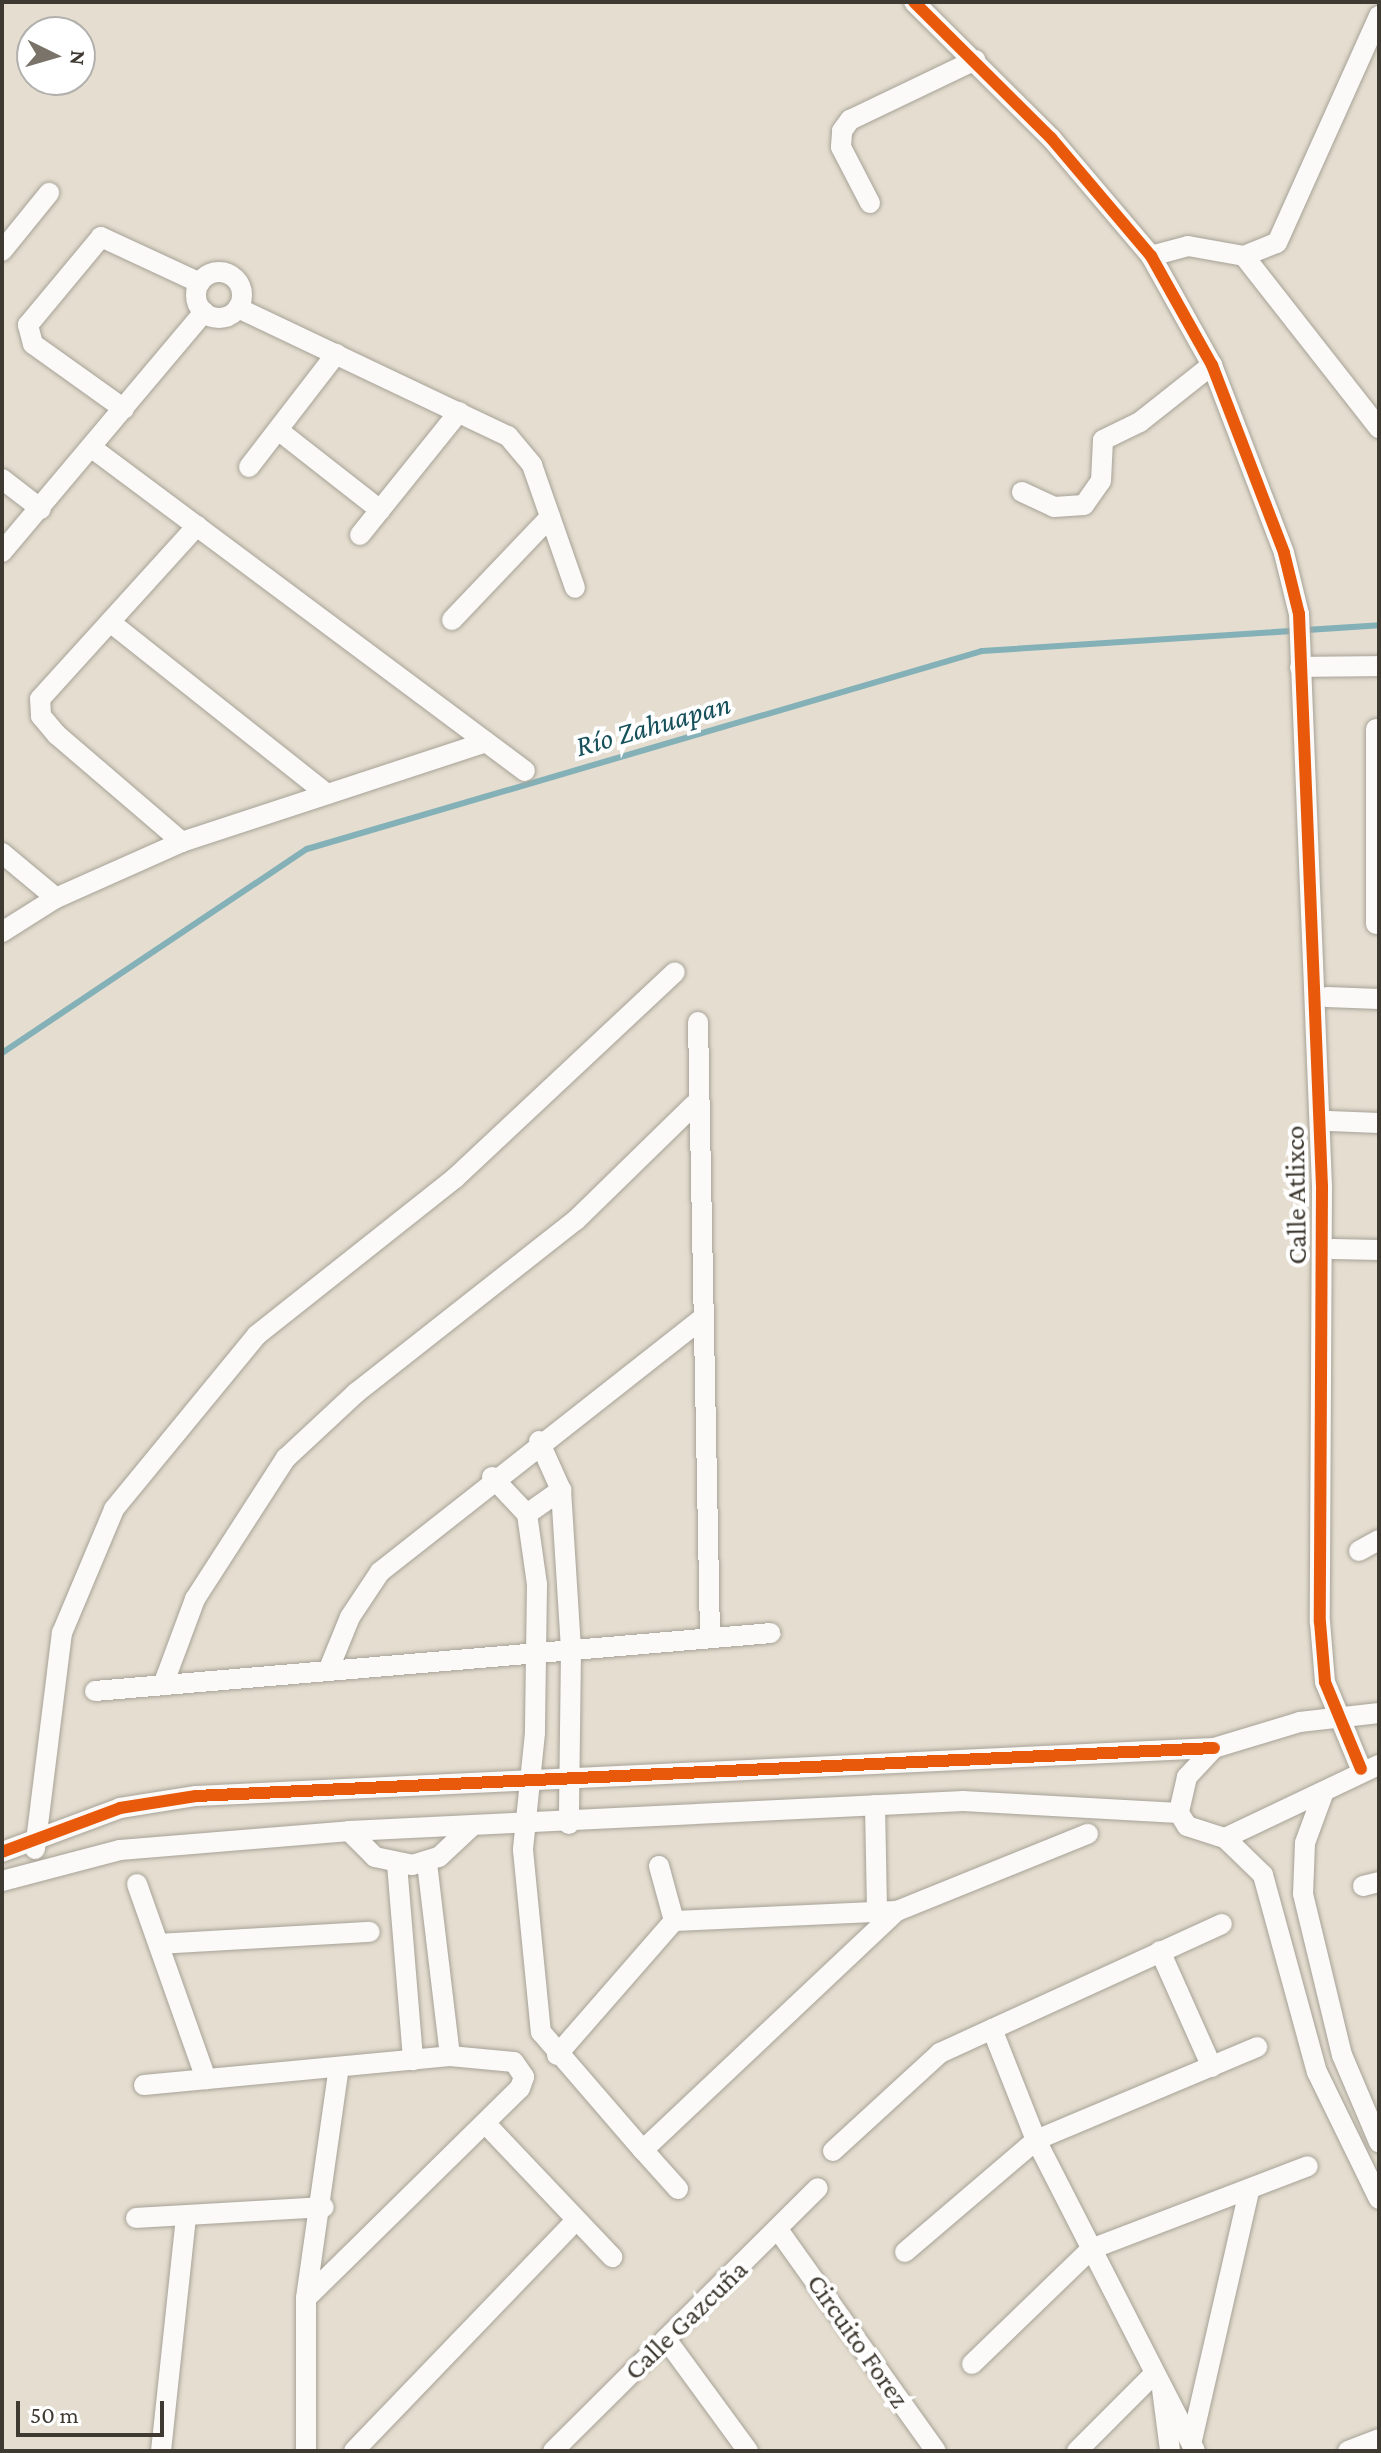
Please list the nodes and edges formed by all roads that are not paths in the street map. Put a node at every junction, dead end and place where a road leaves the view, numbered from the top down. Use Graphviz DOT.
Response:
graph roads {
  1 [pos="914,2"];
  2 [pos="1379,16"];
  3 [pos="975,60"];
  4 [pos="49,193"];
  5 [pos="870,203"];
  6 [pos="2,251"];
  7 [pos="1151,256"];
  8 [pos="1244,256"];
  9 [pos="200,283"];
  10 [pos="238,308"];
  11 [pos="204,312"];
  12 [pos="336,354"];
  13 [pos="1212,365"];
  14 [pos="124,409"];
  15 [pos="459,412"];
  16 [pos="1379,428"];
  17 [pos="278,430"];
  18 [pos="92,448"];
  19 [pos="249,467"];
  20 [pos="2,479"];
  21 [pos="1022,492"];
  22 [pos="41,509"];
  23 [pos="380,510"];
  24 [pos="550,517"];
  25 [pos="197,526"];
  26 [pos="360,535"];
  27 [pos="2,552"];
  28 [pos="575,588"];
  29 [pos="452,620"];
  30 [pos="110,622"];
  31 [pos="1379,666"];
  32 [pos="1300,667"];
  33 [pos="1376,729"];
  34 [pos="486,742"];
  35 [pos="525,771"];
  36 [pos="327,794"];
  37 [pos="1378,804"];
  38 [pos="182,842"];
  39 [pos="2,853"];
  40 [pos="56,898"];
  41 [pos="1376,924"];
  42 [pos="2,932"];
  43 [pos="675,972"];
  44 [pos="1327,997"];
  45 [pos="1379,999"];
  46 [pos="698,1022"];
  47 [pos="694,1105"];
  48 [pos="1329,1121"];
  49 [pos="1379,1123"];
  50 [pos="1333,1249"];
  51 [pos="1379,1250"];
  52 [pos="701,1319"];
  53 [pos="539,1441"];
  54 [pos="492,1477"];
  55 [pos="561,1490"];
  56 [pos="527,1514"];
  57 [pos="1379,1540"];
  58 [pos="1359,1551"];
  59 [pos="566,1572"];
  60 [pos="537,1584"];
  61 [pos="771,1633"];
  62 [pos="710,1638"];
  63 [pos="571,1649"];
  64 [pos="535,1652"];
  65 [pos="328,1671"];
  66 [pos="163,1685"];
  67 [pos="95,1691"];
  68 [pos="1379,1713"];
  69 [pos="1342,1718"];
  70 [pos="572,1732"];
  71 [pos="535,1733"];
  72 [pos="1214,1748"];
  73 [pos="1370,1767"];
  74 [pos="573,1783"];
  75 [pos="530,1784"];
  76 [pos="1323,1794"];
  77 [pos="875,1805"];
  78 [pos="1179,1813"];
  79 [pos="569,1824"];
  80 [pos="526,1825"];
  81 [pos="471,1827"];
  82 [pos="349,1831"];
  83 [pos="1088,1834"];
  84 [pos="1225,1838"];
  85 [pos="34,1840"];
  86 [pos="2,1852"];
  87 [pos="427,1863"];
  88 [pos="397,1864"];
  89 [pos="659,1866"];
  90 [pos="35,1867"];
  91 [pos="2,1881"];
  92 [pos="137,1884"];
  93 [pos="1303,1894"];
  94 [pos="1273,1900"];
  95 [pos="887,1911"];
  96 [pos="674,1921"];
  97 [pos="1222,1924"];
  98 [pos="370,1932"];
  99 [pos="159,1944"];
  100 [pos="1160,1951"];
  101 [pos="1319,1971"];
  102 [pos="1290,1979"];
  103 [pos="992,2029"];
  104 [pos="1257,2047"];
  105 [pos="557,2055"];
  106 [pos="450,2056"];
  107 [pos="413,2060"];
  108 [pos="339,2067"];
  109 [pos="1212,2067"];
  110 [pos="206,2079"];
  111 [pos="144,2085"];
  112 [pos="485,2123"];
  113 [pos="1378,2139"];
  114 [pos="1036,2140"];
  115 [pos="1348,2144"];
  116 [pos="643,2150"];
  117 [pos="833,2151"];
  118 [pos="1308,2166"];
  119 [pos="818,2188"];
  120 [pos="678,2189"];
  121 [pos="1249,2191"];
  122 [pos="1379,2199"];
  123 [pos="324,2207"];
  124 [pos="186,2217"];
  125 [pos="136,2218"];
  126 [pos="574,2222"];
  127 [pos="779,2231"];
  128 [pos="1091,2249"];
  129 [pos="905,2252"];
  130 [pos="612,2257"];
  131 [pos="306,2298"];
  132 [pos="666,2339"];
  133 [pos="972,2364"];
  134 [pos="1157,2382"];
  135 [pos="1204,2394"];
  136 [pos="1170,2409"];
  137 [pos="1379,2439"];
  138 [pos="574,2443"];
  139 [pos="1194,2446"];
  140 [pos="161,2451"];
  141 [pos="306,2451"];
  142 [pos="354,2451"];
  143 [pos="553,2451"];
  144 [pos="748,2451"];
  145 [pos="936,2451"];
  146 [pos="1077,2451"];
  147 [pos="1170,2451"];
  148 [pos="1348,2451"];
  1 -- 3 [label="street, Calle Atlixco"];
  2 -- 8 [label="street"];
  3 -- 5 [label="street"];
  3 -- 7 [label="street, Calle Atlixco"];
  4 -- 6 [label="street"];
  7 -- 8 [label="street"];
  7 -- 13 [label="street, Calle Atlixco"];
  8 -- 16 [label="street"];
  9 -- 10 [label="street"];
  9 -- 11 [label="street"];
  9 -- 14 [label="street"];
  10 -- 11 [label="street"];
  10 -- 12 [label="street"];
  11 -- 14 [label="street"];
  12 -- 15 [label="street"];
  12 -- 17 [label="street"];
  13 -- 21 [label="street"];
  13 -- 32 [label="street, Calle Atlixco"];
  14 -- 18 [label="street"];
  15 -- 23 [label="street"];
  15 -- 24 [label="street"];
  17 -- 19 [label="street"];
  17 -- 23 [label="street"];
  18 -- 22 [label="street"];
  18 -- 25 [label="street"];
  20 -- 22 [label="street"];
  22 -- 27 [label="street"];
  23 -- 26 [label="street"];
  24 -- 28 [label="street"];
  24 -- 29 [label="street"];
  25 -- 30 [label="street"];
  25 -- 34 [label="street"];
  30 -- 36 [label="street"];
  30 -- 38 [label="street"];
  31 -- 32 [label="street"];
  32 -- 69 [label="street, Calle Atlixco"];
  33 -- 37 [label="street"];
  34 -- 35 [label="street"];
  34 -- 36 [label="street"];
  36 -- 38 [label="street"];
  37 -- 41 [label="street"];
  38 -- 40 [label="street"];
  39 -- 40 [label="street"];
  40 -- 42 [label="street"];
  43 -- 85 [label="street"];
  44 -- 45 [label="street"];
  46 -- 47 [label="street"];
  47 -- 52 [label="street"];
  47 -- 66 [label="street"];
  48 -- 49 [label="street"];
  50 -- 51 [label="street"];
  52 -- 53 [label="street"];
  52 -- 62 [label="street"];
  53 -- 54 [label="street"];
  53 -- 55 [label="street"];
  54 -- 56 [label="street"];
  54 -- 65 [label="street"];
  55 -- 56 [label="street"];
  55 -- 59 [label="street"];
  56 -- 60 [label="street"];
  57 -- 58 [label="street"];
  59 -- 60 [label="street"];
  59 -- 63 [label="street"];
  60 -- 64 [label="street"];
  61 -- 62 [label="street"];
  62 -- 63 [label="street"];
  63 -- 64 [label="street"];
  63 -- 70 [label="street"];
  64 -- 65 [label="street"];
  64 -- 71 [label="street"];
  65 -- 66 [label="street"];
  66 -- 67 [label="street"];
  68 -- 69 [label="street"];
  69 -- 72 [label="street"];
  69 -- 73 [label="street, Calle Atlixco"];
  70 -- 71 [label="street"];
  70 -- 74 [label="street"];
  71 -- 75 [label="street"];
  72 -- 74 [label="street"];
  72 -- 78 [label="street"];
  73 -- 76 [label="street"];
  74 -- 75 [label="street"];
  74 -- 79 [label="street"];
  75 -- 80 [label="street"];
  75 -- 85 [label="street"];
  76 -- 84 [label="street"];
  76 -- 93 [label="street"];
  77 -- 78 [label="street"];
  77 -- 79 [label="street"];
  77 -- 95 [label="street"];
  78 -- 84 [label="street"];
  79 -- 80 [label="street"];
  80 -- 81 [label="street"];
  80 -- 105 [label="street"];
  81 -- 82 [label="street"];
  81 -- 87 [label="street"];
  82 -- 88 [label="street"];
  82 -- 90 [label="street"];
  83 -- 95 [label="street"];
  84 -- 94 [label="street"];
  85 -- 86 [label="street"];
  85 -- 90 [label="street"];
  87 -- 88 [label="street"];
  87 -- 106 [label="street"];
  88 -- 107 [label="street"];
  89 -- 96 [label="street"];
  90 -- 91 [label="street"];
  92 -- 99 [label="street"];
  93 -- 94 [label="street"];
  93 -- 101 [label="street"];
  94 -- 102 [label="street"];
  95 -- 96 [label="street"];
  95 -- 116 [label="street"];
  96 -- 105 [label="street"];
  97 -- 100 [label="street"];
  98 -- 99 [label="street"];
  99 -- 110 [label="street"];
  100 -- 103 [label="street"];
  100 -- 109 [label="street"];
  101 -- 102 [label="street"];
  101 -- 113 [label="street"];
  102 -- 115 [label="street"];
  103 -- 114 [label="street"];
  103 -- 117 [label="street"];
  104 -- 109 [label="street"];
  105 -- 116 [label="street"];
  106 -- 107 [label="street"];
  106 -- 112 [label="street"];
  107 -- 108 [label="street"];
  108 -- 110 [label="street"];
  108 -- 123 [label="street"];
  109 -- 114 [label="street"];
  110 -- 111 [label="street"];
  112 -- 126 [label="street"];
  112 -- 131 [label="street"];
  113 -- 115 [label="street"];
  114 -- 128 [label="street"];
  114 -- 129 [label="street"];
  115 -- 122 [label="street"];
  116 -- 120 [label="street"];
  118 -- 121 [label="street"];
  119 -- 127 [label="street, Calle Gazcuña"];
  121 -- 128 [label="street"];
  121 -- 135 [label="street"];
  123 -- 124 [label="street"];
  123 -- 131 [label="street"];
  124 -- 125 [label="street"];
  124 -- 140 [label="street"];
  126 -- 130 [label="street"];
  126 -- 142 [label="street"];
  127 -- 132 [label="street, Calle Gazcuña"];
  127 -- 145 [label="street, Circuito Forez"];
  128 -- 133 [label="street"];
  128 -- 134 [label="street"];
  131 -- 141 [label="street"];
  132 -- 138 [label="street, Calle Gazcuña"];
  132 -- 144 [label="street"];
  134 -- 136 [label="street"];
  134 -- 146 [label="street"];
  135 -- 136 [label="street"];
  135 -- 139 [label="street"];
  136 -- 139 [label="street"];
  136 -- 147 [label="street"];
  137 -- 148 [label="street"];
  138 -- 143 [label="street, Calle Gazcuña"];
}
